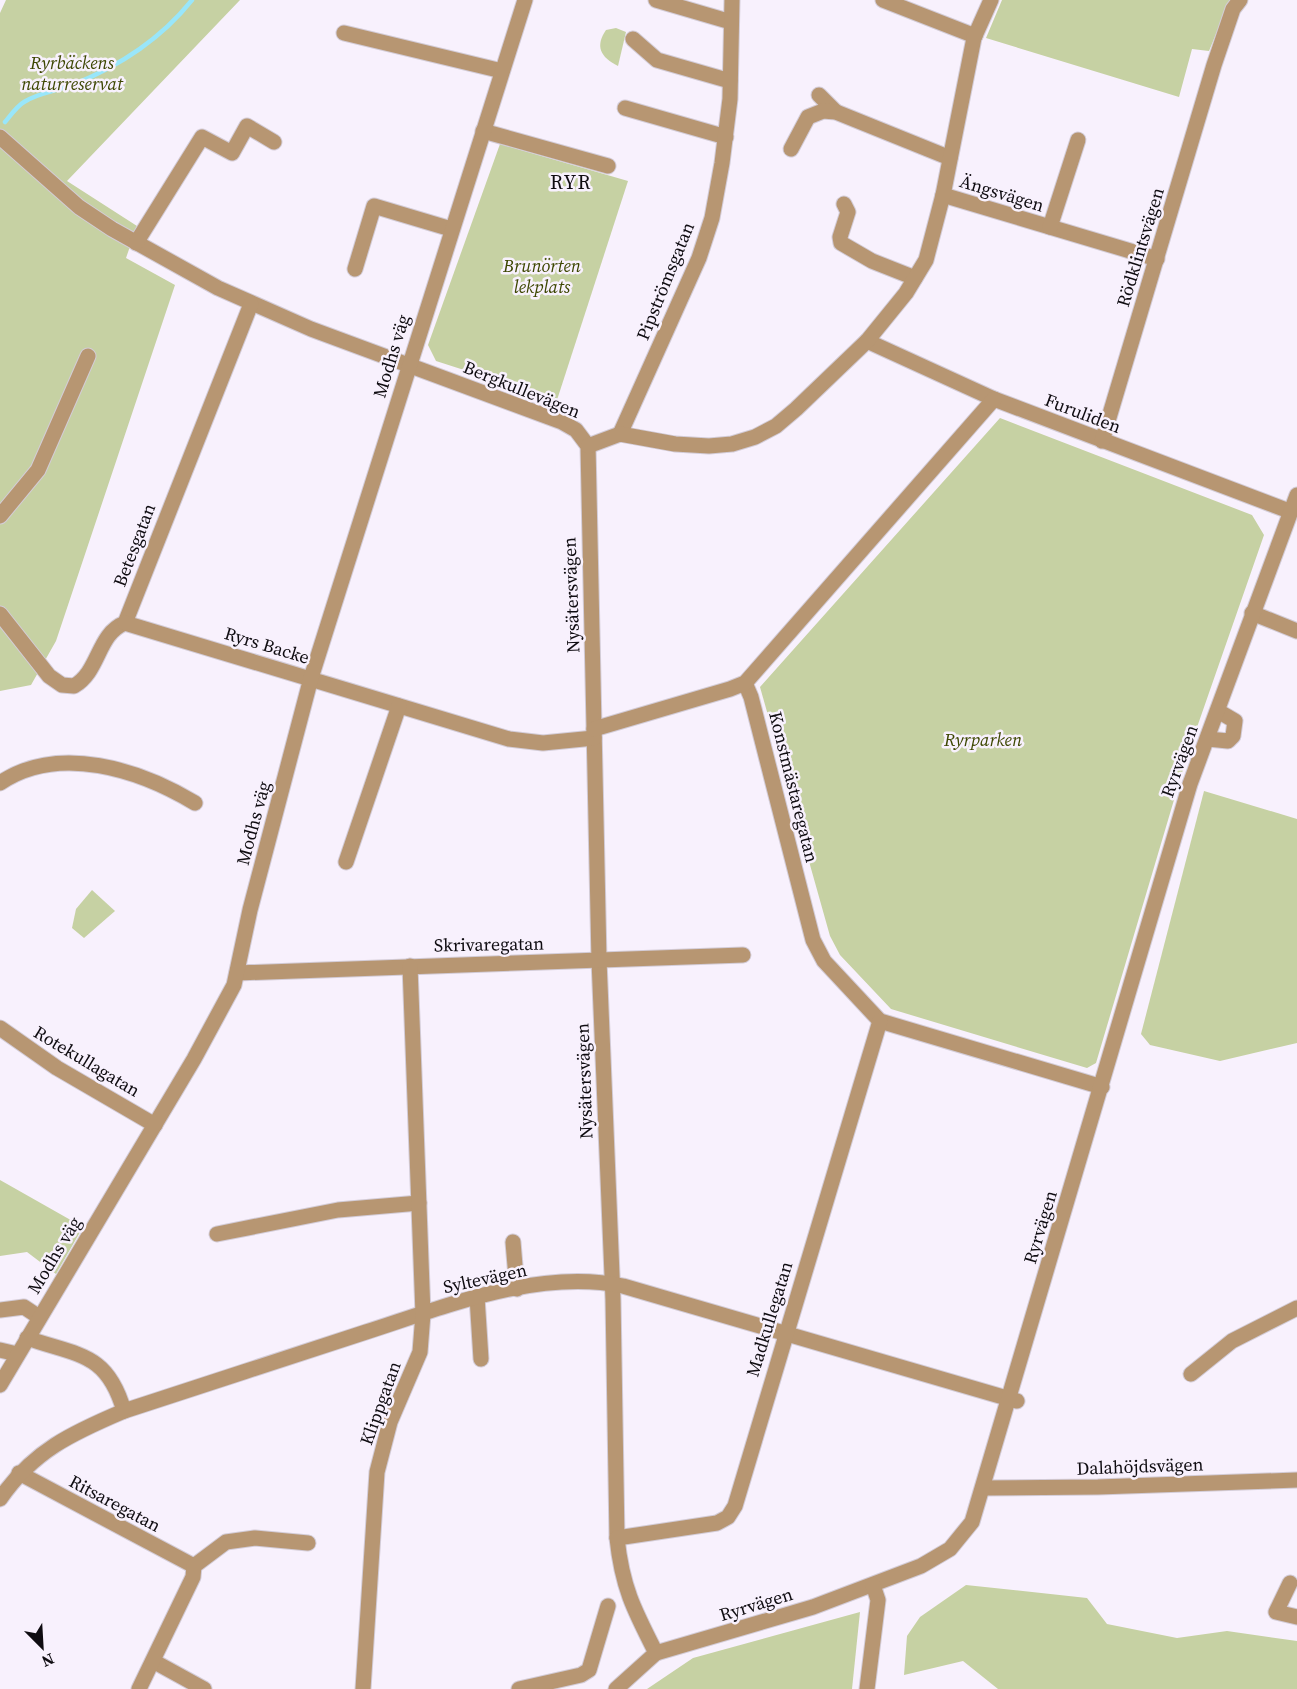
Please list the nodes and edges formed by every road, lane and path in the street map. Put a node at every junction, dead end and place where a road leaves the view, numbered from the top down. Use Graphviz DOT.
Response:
graph roads {
  1 [pos="525,0"];
  2 [pos="656,0"];
  3 [pos="732,0"];
  4 [pos="883,0"];
  5 [pos="991,0"];
  6 [pos="1240,0"];
  7 [pos="731,21"];
  8 [pos="344,33"];
  9 [pos="975,36"];
  10 [pos="633,39"];
  11 [pos="502,70"];
  12 [pos="730,81"];
  13 [pos="819,95"];
  14 [pos="625,108"];
  15 [pos="836,112"];
  16 [pos="483,130"];
  17 [pos="0,137"];
  18 [pos="726,137"];
  19 [pos="1078,140"];
  20 [pos="274,142"];
  21 [pos="790,149"];
  22 [pos="950,158"];
  23 [pos="608,166"];
  24 [pos="943,195"];
  25 [pos="844,204"];
  26 [pos="1050,227"];
  27 [pos="451,229"];
  28 [pos="136,243"];
  29 [pos="1157,260"];
  30 [pos="356,269"];
  31 [pos="915,278"];
  32 [pos="251,304"];
  33 [pos="867,341"];
  34 [pos="88,356"];
  35 [pos="408,365"];
  36 [pos="994,399"];
  37 [pos="620,434"];
  38 [pos="1102,441"];
  39 [pos="588,446"];
  40 [pos="1297,495"];
  41 [pos="1289,511"];
  42 [pos="0,516"];
  43 [pos="1252,613"];
  44 [pos="0,614"];
  45 [pos="125,623"];
  46 [pos="1297,631"];
  47 [pos="311,678"];
  48 [pos="744,683"];
  49 [pos="399,706"];
  50 [pos="1218,711"];
  51 [pos="594,734"];
  52 [pos="1208,739"];
  53 [pos="0,783"];
  54 [pos="195,803"];
  55 [pos="346,862"];
  56 [pos="743,955"];
  57 [pos="599,960"];
  58 [pos="410,966"];
  59 [pos="237,973"];
  60 [pos="880,1021"];
  61 [pos="0,1028"];
  62 [pos="1102,1087"];
  63 [pos="155,1125"];
  64 [pos="419,1203"];
  65 [pos="217,1234"];
  66 [pos="513,1242"];
  67 [pos="612,1284"];
  68 [pos="517,1289"];
  69 [pos="477,1297"];
  70 [pos="1297,1308"];
  71 [pos="0,1310"];
  72 [pos="423,1314"];
  73 [pos="39,1317"];
  74 [pos="784,1334"];
  75 [pos="27,1338"];
  76 [pos="0,1350"];
  77 [pos="17,1354"];
  78 [pos="481,1359"];
  79 [pos="1191,1374"];
  80 [pos="0,1385"];
  81 [pos="1013,1400"];
  82 [pos="124,1411"];
  83 [pos="19,1473"];
  84 [pos="1297,1480"];
  85 [pos="983,1488"];
  86 [pos="2,1491"];
  87 [pos="616,1538"];
  88 [pos="308,1543"];
  89 [pos="194,1566"];
  90 [pos="1290,1583"];
  91 [pos="873,1585"];
  92 [pos="608,1606"];
  93 [pos="1297,1617"];
  94 [pos="656,1653"];
  95 [pos="153,1661"];
  96 [pos="139,1689"];
  97 [pos="204,1689"];
  98 [pos="363,1689"];
  99 [pos="519,1689"];
  100 [pos="616,1689"];
  101 [pos="867,1689"];
  1 -- 11 [label="street, Modhs väg"];
  2 -- 7 [label="street"];
  3 -- 7 [label="street, Pipströmsgatan"];
  4 -- 9 [label="street"];
  5 -- 9 [label="street"];
  6 -- 29 [label="street, Rödklintsvägen"];
  7 -- 12 [label="street, Pipströmsgatan"];
  8 -- 11 [label="street"];
  9 -- 22 [label="street"];
  10 -- 12 [label="street"];
  11 -- 16 [label="street, Modhs väg"];
  12 -- 18 [label="street, Pipströmsgatan"];
  13 -- 15 [label="street"];
  14 -- 18 [label="street"];
  15 -- 21 [label="street"];
  15 -- 22 [label="street"];
  16 -- 23 [label="street"];
  16 -- 27 [label="street, Modhs väg"];
  17 -- 28 [label="street, Bergkullevägen"];
  18 -- 37 [label="street, Pipströmsgatan"];
  19 -- 26 [label="street, Ängsvägen"];
  20 -- 28 [label="street"];
  22 -- 24 [label="street"];
  24 -- 26 [label="street, Ängsvägen"];
  24 -- 31 [label="street"];
  25 -- 31 [label="street"];
  26 -- 29 [label="street, Ängsvägen"];
  27 -- 30 [label="street"];
  27 -- 35 [label="street, Modhs väg"];
  28 -- 32 [label="street, Bergkullevägen"];
  29 -- 38 [label="street, Rödklintsvägen"];
  31 -- 33 [label="street"];
  32 -- 35 [label="street, Bergkullevägen"];
  32 -- 45 [label="street, Betesgatan"];
  33 -- 36 [label="street, Furuliden"];
  33 -- 37 [label="street"];
  34 -- 42 [label="street"];
  35 -- 39 [label="street, Bergkullevägen"];
  35 -- 47 [label="street, Modhs väg"];
  36 -- 38 [label="street, Furuliden"];
  36 -- 48 [label="street"];
  37 -- 39 [label="street, Bergkullevägen"];
  38 -- 41 [label="street, Furuliden"];
  39 -- 51 [label="street, Nysätersvägen"];
  40 -- 41 [label="street, Ryrvägen"];
  41 -- 43 [label="street, Ryrvägen"];
  43 -- 46 [label="street"];
  43 -- 50 [label="street, Ryrvägen"];
  44 -- 45 [label="street, Betesgatan"];
  45 -- 47 [label="street, Ryrs Backe"];
  47 -- 49 [label="street, Ryrs Backe"];
  47 -- 59 [label="street, Modhs väg"];
  48 -- 51 [label="street, Ryrs Backe"];
  48 -- 60 [label="street, Konstmästaregatan"];
  49 -- 51 [label="street, Ryrs Backe"];
  49 -- 55 [label="street"];
  50 -- 52 [label="street, Ryrvägen"];
  50 -- 52 [label="street"];
  51 -- 57 [label="street, Nysätersvägen"];
  52 -- 62 [label="street, Ryrvägen"];
  53 -- 54 [label="street"];
  56 -- 57 [label="street, Skrivaregatan"];
  57 -- 58 [label="street, Skrivaregatan"];
  57 -- 67 [label="street, Nysätersvägen"];
  58 -- 59 [label="street, Skrivaregatan"];
  58 -- 64 [label="street, Klippgatan"];
  59 -- 63 [label="street, Modhs väg"];
  60 -- 62 [label="street, Konstmästaregatan"];
  60 -- 74 [label="street, Madkullegatan"];
  61 -- 63 [label="street, Rotekullagatan"];
  62 -- 81 [label="street, Ryrvägen"];
  63 -- 73 [label="street, Modhs väg"];
  64 -- 65 [label="street"];
  64 -- 72 [label="street, Klippgatan"];
  66 -- 68 [label="street"];
  67 -- 68 [label="street, Syltevägen"];
  67 -- 74 [label="street, Syltevägen"];
  67 -- 87 [label="street, Nysätersvägen"];
  68 -- 69 [label="street, Syltevägen"];
  69 -- 72 [label="street, Syltevägen"];
  69 -- 78 [label="street"];
  70 -- 79 [label="street"];
  71 -- 73 [label="street"];
  72 -- 82 [label="street, Syltevägen"];
  72 -- 98 [label="street, Klippgatan"];
  73 -- 75 [label="street, Modhs väg"];
  74 -- 81 [label="street, Syltevägen"];
  74 -- 87 [label="street, Madkullegatan"];
  75 -- 77 [label="street, Modhs väg"];
  75 -- 82 [label="street"];
  76 -- 77 [label="street"];
  77 -- 80 [label="street, Modhs väg"];
  81 -- 85 [label="street, Ryrvägen"];
  82 -- 83 [label="street, Syltevägen"];
  83 -- 86 [label="street, Syltevägen"];
  83 -- 89 [label="street, Ritsaregatan"];
  84 -- 85 [label="street, Dalahöjdsvägen"];
  85 -- 91 [label="street, Ryrvägen"];
  87 -- 94 [label="street, Nysätersvägen"];
  88 -- 89 [label="street"];
  89 -- 95 [label="street"];
  90 -- 93 [label="street"];
  91 -- 94 [label="street, Ryrvägen"];
  91 -- 101 [label="street"];
  92 -- 99 [label="street"];
  94 -- 100 [label="street"];
  95 -- 96 [label="street"];
  95 -- 97 [label="street"];
}
